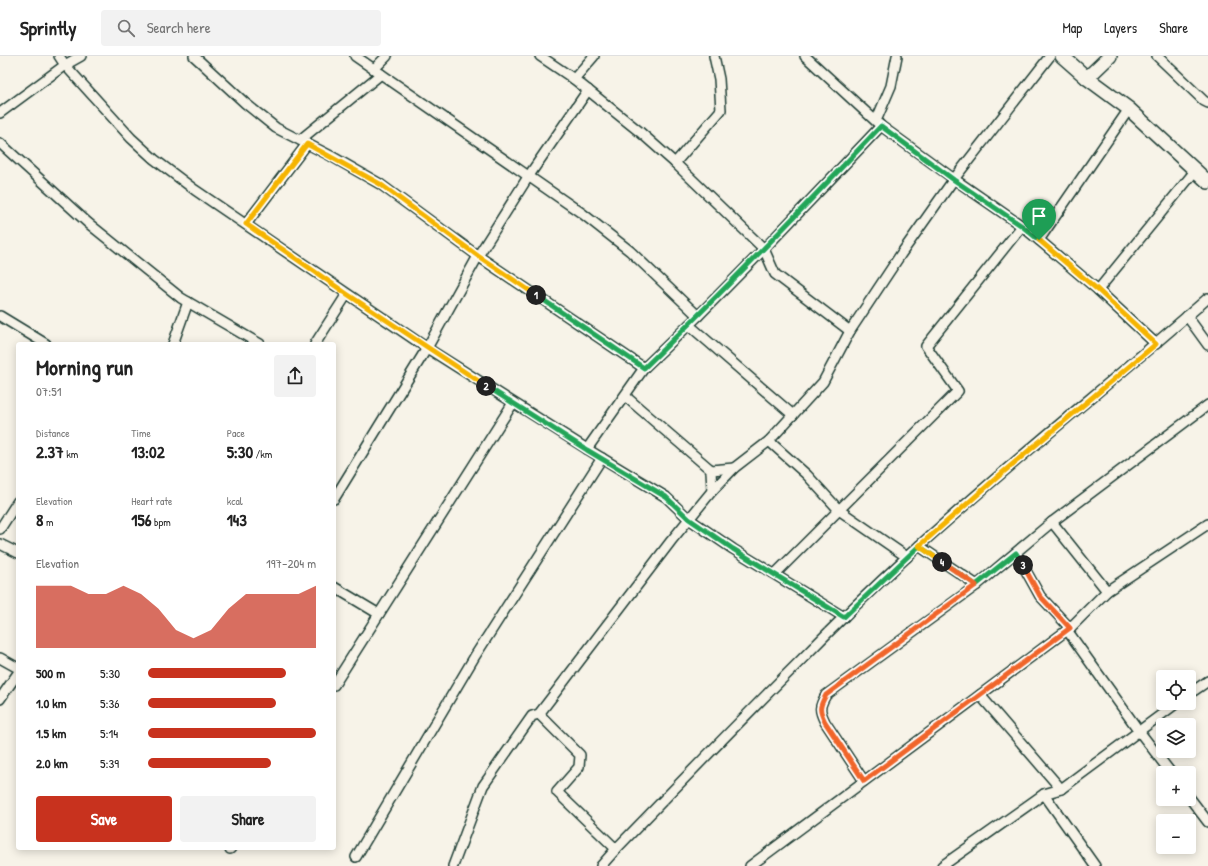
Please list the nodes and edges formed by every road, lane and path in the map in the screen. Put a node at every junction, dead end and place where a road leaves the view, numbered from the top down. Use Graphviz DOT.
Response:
graph roads {
  1 [pos="58,56"];
  2 [pos="81,56"];
  3 [pos="194,56"];
  4 [pos="355,56"];
  5 [pos="388,56"];
  6 [pos="540,56"];
  7 [pos="594,56"];
  8 [pos="714,56"];
  9 [pos="805,56"];
  10 [pos="897,56"];
  11 [pos="1050,56"];
  12 [pos="1062,56"];
  13 [pos="1110,56"];
  14 [pos="1157,56"];
  15 [pos="65,65"];
  16 [pos="377,71"];
  17 [pos="1087,78"];
  18 [pos="574,79"];
  19 [pos="588,90"];
  20 [pos="1208,103"];
  21 [pos="1129,109"];
  22 [pos="0,113"];
  23 [pos="878,123"];
  24 [pos="304,142"];
  25 [pos="0,143"];
  26 [pos="675,163"];
  27 [pos="1195,171"];
  28 [pos="528,177"];
  29 [pos="954,180"];
  30 [pos="1208,182"];
  31 [pos="246,224"];
  32 [pos="1022,226"];
  33 [pos="1039,240"];
  34 [pos="764,249"];
  35 [pos="478,256"];
  36 [pos="1098,290"];
  37 [pos="347,294"];
  38 [pos="1208,298"];
  39 [pos="188,302"];
  40 [pos="0,316"];
  41 [pos="698,316"];
  42 [pos="1187,316"];
  43 [pos="689,325"];
  44 [pos="850,331"];
  45 [pos="43,342"];
  46 [pos="174,342"];
  47 [pos="257,342"];
  48 [pos="316,342"];
  49 [pos="1156,344"];
  50 [pos="1208,345"];
  51 [pos="427,348"];
  52 [pos="644,368"];
  53 [pos="625,396"];
  54 [pos="513,403"];
  55 [pos="1208,405"];
  56 [pos="794,415"];
  57 [pos="769,441"];
  58 [pos="587,450"];
  59 [pos="602,458"];
  60 [pos="734,468"];
  61 [pos="711,470"];
  62 [pos="712,491"];
  63 [pos="336,496"];
  64 [pos="16,504"];
  65 [pos="839,510"];
  66 [pos="689,519"];
  67 [pos="1052,522"];
  68 [pos="1208,524"];
  69 [pos="0,529"];
  70 [pos="0,544"];
  71 [pos="919,546"];
  72 [pos="16,552"];
  73 [pos="1016,553"];
  74 [pos="907,557"];
  75 [pos="775,574"];
  76 [pos="976,585"];
  77 [pos="336,588"];
  78 [pos="1107,591"];
  79 [pos="379,614"];
  80 [pos="844,617"];
  81 [pos="1069,629"];
  82 [pos="0,658"];
  83 [pos="16,667"];
  84 [pos="16,676"];
  85 [pos="1208,680"];
  86 [pos="336,682"];
  87 [pos="1196,689"];
  88 [pos="980,695"];
  89 [pos="0,699"];
  90 [pos="1168,710"];
  91 [pos="539,714"];
  92 [pos="1139,731"];
  93 [pos="1166,766"];
  94 [pos="864,781"];
  95 [pos="1061,789"];
  96 [pos="1044,794"];
  97 [pos="1196,806"];
  98 [pos="1208,822"];
  99 [pos="616,849"];
  100 [pos="356,857"];
  101 [pos="453,866"];
  102 [pos="601,866"];
  103 [pos="750,866"];
  104 [pos="942,866"];
  105 [pos="1095,866"];
  1 -- 15 [label="street"];
  2 -- 15 [label="street"];
  3 -- 24 [label="street"];
  4 -- 16 [label="street"];
  5 -- 16 [label="street"];
  6 -- 18 [label="street"];
  7 -- 18 [label="street"];
  8 -- 26 [label="street"];
  9 -- 23 [label="street"];
  10 -- 23 [label="street"];
  11 -- 29 [label="street"];
  12 -- 17 [label="street"];
  13 -- 17 [label="street"];
  14 -- 20 [label="street"];
  15 -- 22 [label="street"];
  15 -- 31 [label="street"];
  16 -- 24 [label="street"];
  16 -- 28 [label="street"];
  17 -- 21 [label="street"];
  18 -- 19 [label="street"];
  19 -- 26 [label="street"];
  19 -- 28 [label="street"];
  21 -- 27 [label="street"];
  21 -- 33 [label="street"];
  23 -- 29 [label="street"];
  23 -- 34 [label="street"];
  24 -- 31 [label="street"];
  24 -- 35 [label="street"];
  25 -- 39 [label="street"];
  26 -- 34 [label="street"];
  27 -- 30 [label="street"];
  27 -- 36 [label="street"];
  28 -- 35 [label="street"];
  28 -- 41 [label="street"];
  29 -- 32 [label="street"];
  29 -- 44 [label="street"];
  31 -- 37 [label="street"];
  32 -- 33 [label="street"];
  32 -- 65 [label="street"];
  33 -- 36 [label="street"];
  34 -- 41 [label="street"];
  34 -- 44 [label="street"];
  35 -- 51 [label="street"];
  35 -- 52 [label="street"];
  36 -- 49 [label="street"];
  37 -- 48 [label="street"];
  37 -- 51 [label="street"];
  38 -- 42 [label="street"];
  39 -- 46 [label="street"];
  39 -- 47 [label="street"];
  40 -- 45 [label="street"];
  41 -- 43 [label="street"];
  42 -- 49 [label="street"];
  42 -- 50 [label="street"];
  43 -- 52 [label="street"];
  43 -- 56 [label="street"];
  44 -- 56 [label="street"];
  49 -- 71 [label="street"];
  51 -- 54 [label="street"];
  51 -- 63 [label="street"];
  52 -- 53 [label="street"];
  53 -- 58 [label="street"];
  53 -- 61 [label="street"];
  54 -- 58 [label="street"];
  54 -- 79 [label="street"];
  55 -- 67 [label="street"];
  56 -- 57 [label="street"];
  57 -- 60 [label="street"];
  57 -- 65 [label="street"];
  58 -- 59 [label="street"];
  59 -- 66 [label="street"];
  59 -- 100 [label="street"];
  60 -- 61 [label="street"];
  60 -- 62 [label="street"];
  61 -- 62 [label="street"];
  62 -- 66 [label="street"];
  64 -- 69 [label="street"];
  65 -- 74 [label="street"];
  65 -- 75 [label="street"];
  66 -- 75 [label="street"];
  66 -- 91 [label="street"];
  67 -- 73 [label="street"];
  67 -- 78 [label="street"];
  68 -- 78 [label="street"];
  70 -- 72 [label="street"];
  71 -- 74 [label="street"];
  71 -- 76 [label="street"];
  73 -- 76 [label="street"];
  73 -- 81 [label="street"];
  74 -- 80 [label="street"];
  75 -- 80 [label="street"];
  76 -- 94 [label="street"];
  77 -- 79 [label="street"];
  78 -- 81 [label="street"];
  79 -- 86 [label="street"];
  80 -- 99 [label="street"];
  81 -- 88 [label="street"];
  81 -- 92 [label="street"];
  82 -- 83 [label="street"];
  84 -- 89 [label="street"];
  85 -- 87 [label="street"];
  88 -- 94 [label="street"];
  88 -- 95 [label="street"];
  90 -- 92 [label="street"];
  91 -- 99 [label="street"];
  91 -- 101 [label="street"];
  92 -- 93 [label="street"];
  92 -- 95 [label="street"];
  94 -- 103 [label="street"];
  95 -- 96 [label="street"];
  96 -- 104 [label="street"];
  96 -- 105 [label="street"];
  97 -- 98 [label="street"];
  99 -- 102 [label="street"];
}
